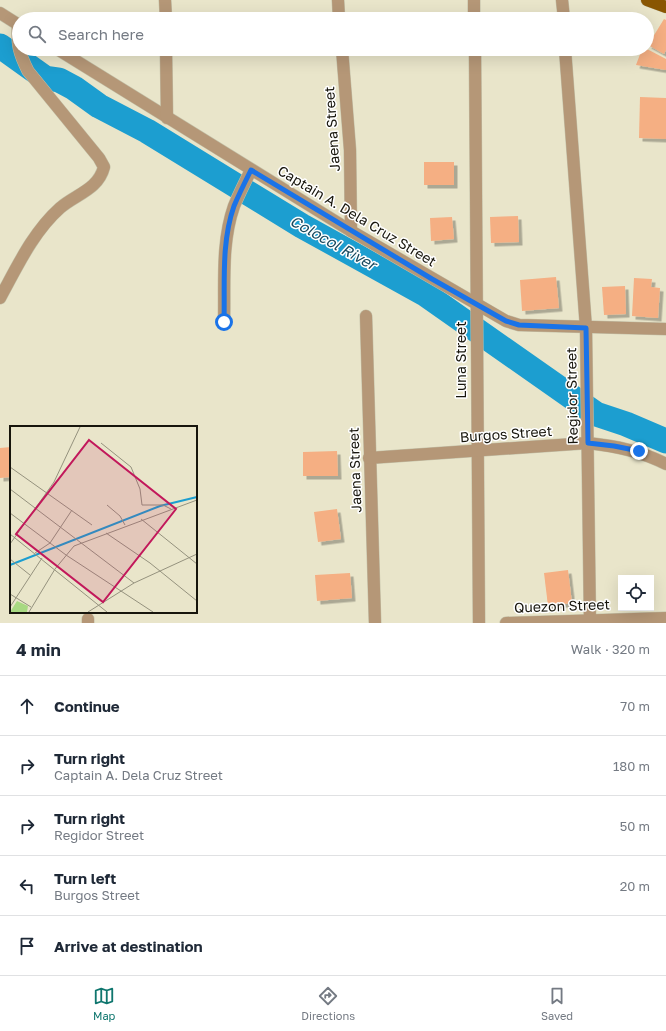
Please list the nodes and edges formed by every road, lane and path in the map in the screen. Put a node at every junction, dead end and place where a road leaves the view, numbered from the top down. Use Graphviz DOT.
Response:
graph roads {
  1 [pos="165,0"];
  2 [pos="338,0"];
  3 [pos="474,0"];
  4 [pos="562,0"];
  5 [pos="647,0"];
  6 [pos="666,7"];
  7 [pos="166,12"];
  8 [pos="339,12"];
  9 [pos="474,12"];
  10 [pos="563,12"];
  11 [pos="0,13"];
  12 [pos="12,20"];
  13 [pos="20,56"];
  14 [pos="68,56"];
  15 [pos="166,56"];
  16 [pos="343,56"];
  17 [pos="475,56"];
  18 [pos="566,56"];
  19 [pos="167,118"];
  20 [pos="249,174"];
  21 [pos="351,231"];
  22 [pos="0,298"];
  23 [pos="476,310"];
  24 [pos="366,316"];
  25 [pos="224,322"];
  26 [pos="586,328"];
  27 [pos="666,329"];
  28 [pos="588,443"];
  29 [pos="477,451"];
  30 [pos="369,458"];
  31 [pos="666,464"];
  32 [pos="666,618"];
  33 [pos="590,621"];
  34 [pos="375,623"];
  35 [pos="479,623"];
  36 [pos="506,623"];
  1 -- 7 [label="street"];
  2 -- 8 [label="street"];
  3 -- 9 [label="street"];
  4 -- 10 [label="street"];
  5 -- 6 [label="main road"];
  11 -- 12 [label="street"];
  13 -- 22 [label="street"];
  14 -- 19 [label="street, Captain A. Dela Cruz Street"];
  15 -- 19 [label="street"];
  16 -- 21 [label="street, Jaena Street"];
  17 -- 23 [label="street, Luna Street"];
  18 -- 26 [label="street, Regidor Street"];
  19 -- 20 [label="street, Captain A. Dela Cruz Street"];
  20 -- 21 [label="street, Captain A. Dela Cruz Street"];
  20 -- 25 [label="street"];
  21 -- 23 [label="street, Captain A. Dela Cruz Street"];
  23 -- 26 [label="street, Captain A. Dela Cruz Street"];
  23 -- 29 [label="street, Luna Street"];
  24 -- 30 [label="street, Jaena Street"];
  26 -- 27 [label="street, Captain A. Dela Cruz Street"];
  26 -- 28 [label="street, Regidor Street"];
  28 -- 29 [label="street, Burgos Street"];
  28 -- 31 [label="street, Burgos Street"];
  28 -- 33 [label="street, Regidor Street"];
  29 -- 30 [label="street, Burgos Street"];
  29 -- 35 [label="street, Luna Street"];
  30 -- 34 [label="street, Jaena Street"];
  32 -- 33 [label="street, Quezon Street"];
  33 -- 36 [label="street, Quezon Street"];
}
